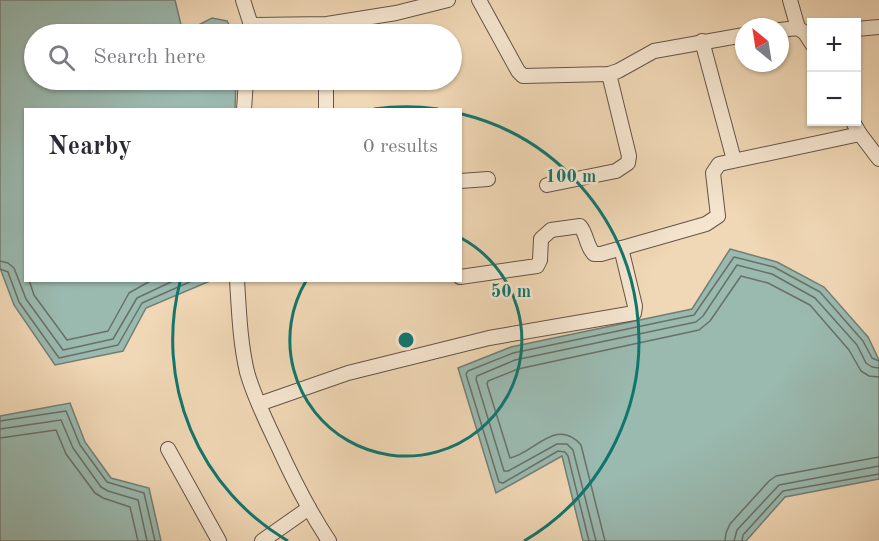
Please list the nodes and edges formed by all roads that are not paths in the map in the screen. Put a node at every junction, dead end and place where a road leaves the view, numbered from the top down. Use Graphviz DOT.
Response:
graph roads {
  1 [pos="243,0"];
  2 [pos="448,0"];
  3 [pos="479,0"];
  4 [pos="790,0"];
  5 [pos="249,24"];
  6 [pos="350,24"];
  7 [pos="879,27"];
  8 [pos="861,29"];
  9 [pos="789,31"];
  10 [pos="806,34"];
  11 [pos="735,36"];
  12 [pos="702,41"];
  13 [pos="609,74"];
  14 [pos="245,90"];
  15 [pos="326,90"];
  16 [pos="244,108"];
  17 [pos="326,108"];
  18 [pos="856,128"];
  19 [pos="879,159"];
  20 [pos="734,160"];
  21 [pos="489,179"];
  22 [pos="462,181"];
  23 [pos="547,185"];
  24 [pos="621,248"];
  25 [pos="462,277"];
  26 [pos="237,282"];
  27 [pos="259,404"];
  28 [pos="168,449"];
  29 [pos="309,508"];
  30 [pos="219,541"];
  31 [pos="262,541"];
  32 [pos="329,541"];
  1 -- 5 [label="street"];
  2 -- 6 [label="street"];
  3 -- 13 [label="street"];
  4 -- 10 [label="street"];
  7 -- 8 [label="street"];
  9 -- 10 [label="street"];
  11 -- 12 [label="street"];
  12 -- 13 [label="street"];
  12 -- 20 [label="street"];
  13 -- 23 [label="street"];
  14 -- 16 [label="street"];
  15 -- 17 [label="street"];
  18 -- 19 [label="street"];
  18 -- 20 [label="street"];
  20 -- 24 [label="street"];
  21 -- 22 [label="street"];
  24 -- 25 [label="street"];
  24 -- 27 [label="street"];
  26 -- 27 [label="street"];
  27 -- 29 [label="street"];
  28 -- 30 [label="street"];
  29 -- 31 [label="street"];
  29 -- 32 [label="street"];
}
